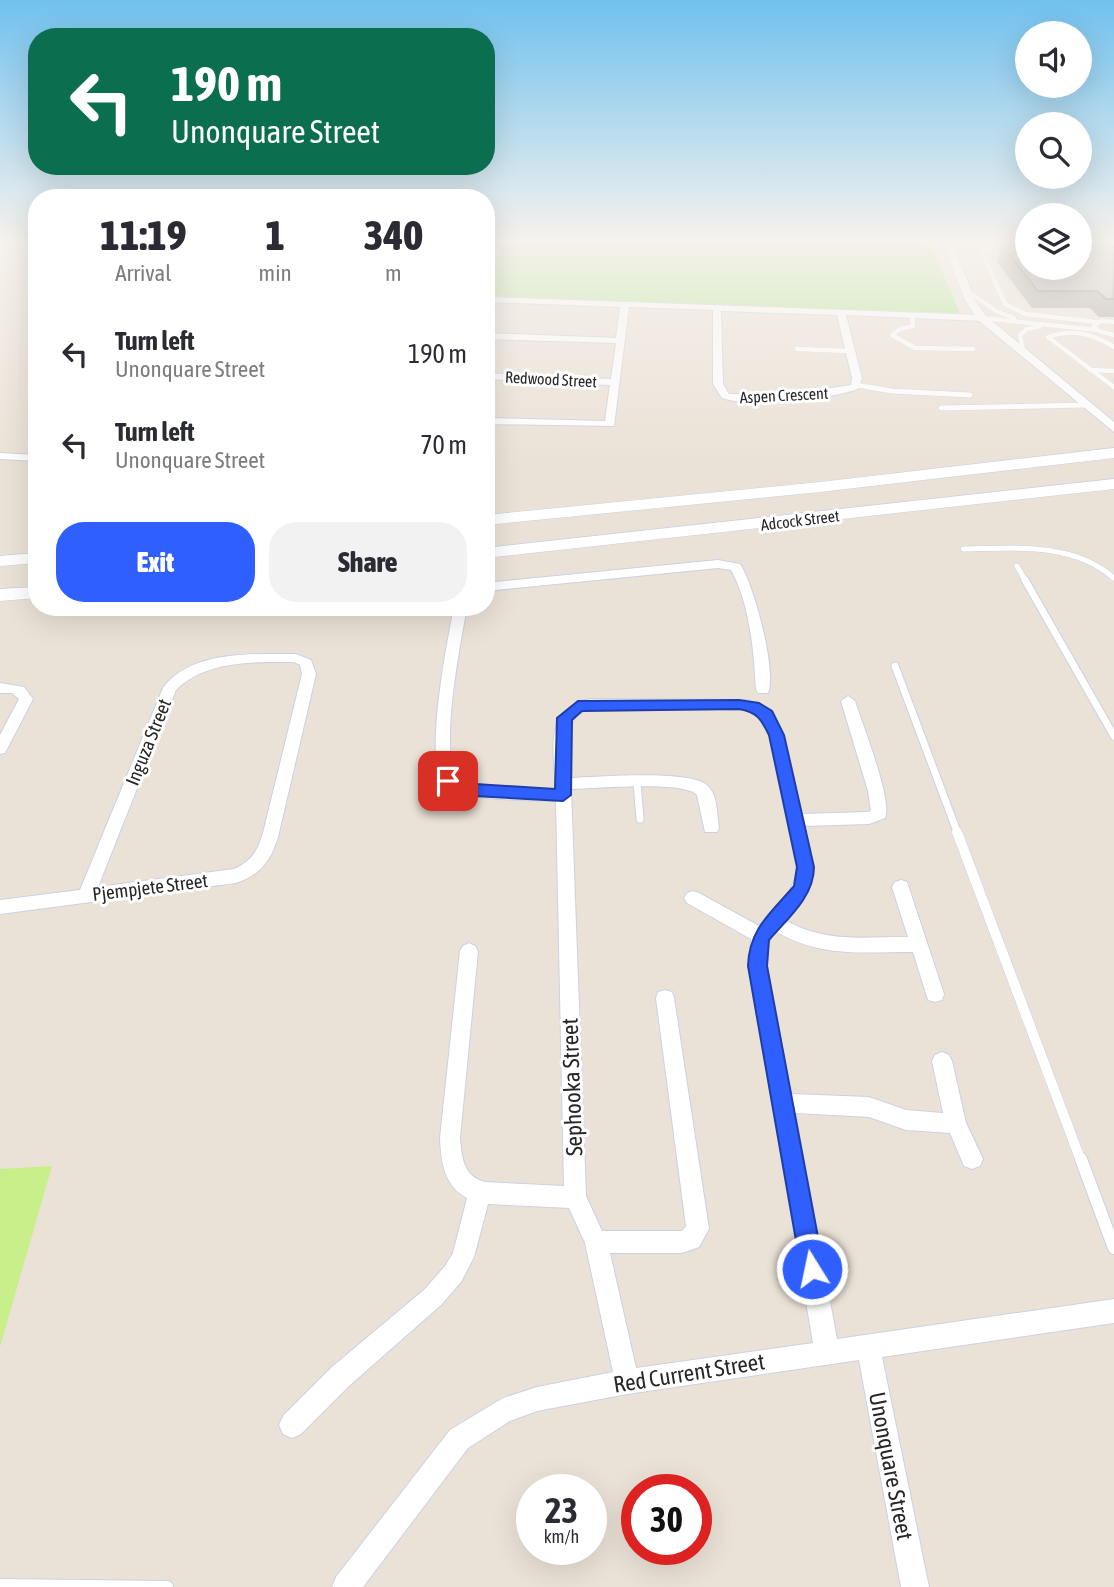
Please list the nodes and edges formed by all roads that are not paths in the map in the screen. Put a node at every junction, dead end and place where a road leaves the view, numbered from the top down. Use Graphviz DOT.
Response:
graph roads {
  1 [pos="624,314"];
  2 [pos="717,314"];
  3 [pos="841,314"];
  4 [pos="866,314"];
  5 [pos="980,314"];
  6 [pos="1005,314"];
  7 [pos="1037,314"];
  8 [pos="912,316"];
  9 [pos="982,318"];
  10 [pos="1027,322"];
  11 [pos="1114,322"];
  12 [pos="1096,323"];
  13 [pos="1053,324"];
  14 [pos="1070,325"];
  15 [pos="1097,330"];
  16 [pos="1113,335"];
  17 [pos="495,336"];
  18 [pos="621,341"];
  19 [pos="1114,346"];
  20 [pos="797,349"];
  21 [pos="973,349"];
  22 [pos="849,351"];
  23 [pos="1024,355"];
  24 [pos="1090,370"];
  25 [pos="1114,370"];
  26 [pos="495,376"];
  27 [pos="616,382"];
  28 [pos="857,385"];
  29 [pos="1114,387"];
  30 [pos="970,395"];
  31 [pos="1086,405"];
  32 [pos="941,408"];
  33 [pos="495,422"];
  34 [pos="1114,428"];
  35 [pos="1114,453"];
  36 [pos="0,456"];
  37 [pos="28,458"];
  38 [pos="1114,484"];
  39 [pos="495,519"];
  40 [pos="963,548"];
  41 [pos="495,552"];
  42 [pos="28,559"];
  43 [pos="0,561"];
  44 [pos="1017,566"];
  45 [pos="1114,579"];
  46 [pos="495,586"];
  47 [pos="28,593"];
  48 [pos="0,595"];
  49 [pos="460,616"];
  50 [pos="895,666"];
  51 [pos="0,688"];
  52 [pos="764,690"];
  53 [pos="848,701"];
  54 [pos="1114,736"];
  55 [pos="0,749"];
  56 [pos="637,783"];
  57 [pos="563,790"];
  58 [pos="640,819"];
  59 [pos="794,820"];
  60 [pos="711,828"];
  61 [pos="272,829"];
  62 [pos="901,887"];
  63 [pos="86,895"];
  64 [pos="694,898"];
  65 [pos="0,907"];
  66 [pos="774,922"];
  67 [pos="761,936"];
  68 [pos="919,944"];
  69 [pos="469,951"];
  70 [pos="935,994"];
  71 [pos="666,998"];
  72 [pos="942,1061"];
  73 [pos="783,1103"];
  74 [pos="956,1124"];
  75 [pos="972,1159"];
  76 [pos="479,1195"];
  77 [pos="575,1197"];
  78 [pos="596,1242"];
  79 [pos="1114,1248"];
  80 [pos="1114,1311"];
  81 [pos="868,1346"];
  82 [pos="827,1352"];
  83 [pos="627,1382"];
  84 [pos="292,1426"];
  85 [pos="0,1585"];
  86 [pos="167,1587"];
  87 [pos="346,1587"];
  88 [pos="915,1587"];
  1 -- 18 [label="street"];
  2 -- 28 [label="street, Aspen Crescent"];
  3 -- 22 [label="street"];
  4 -- 8 [label="street"];
  5 -- 9 [label="street"];
  6 -- 10 [label="lane"];
  7 -- 12 [label="lane"];
  8 -- 9 [label="street"];
  8 -- 21 [label="lane"];
  9 -- 10 [label="lane"];
  9 -- 23 [label="street"];
  10 -- 13 [label="lane"];
  11 -- 12 [label="lane"];
  12 -- 14 [label="lane"];
  12 -- 15 [label="lane"];
  13 -- 14 [label="lane"];
  13 -- 23 [label="lane"];
  14 -- 15 [label="lane"];
  15 -- 16 [label="lane"];
  17 -- 18 [label="street"];
  18 -- 27 [label="street"];
  19 -- 24 [label="lane"];
  20 -- 22 [label="lane"];
  22 -- 28 [label="street"];
  23 -- 31 [label="street"];
  24 -- 25 [label="lane"];
  24 -- 29 [label="lane"];
  26 -- 27 [label="street, Redwood Street"];
  27 -- 33 [label="street"];
  28 -- 30 [label="lane"];
  31 -- 32 [label="lane"];
  31 -- 34 [label="street"];
  35 -- 39 [label="main road, Adcock Street"];
  36 -- 37 [label="street"];
  38 -- 41 [label="main road, Adcock Street"];
  40 -- 45 [label="lane"];
  42 -- 43 [label="main road"];
  44 -- 54 [label="lane"];
  46 -- 52 [label="street"];
  47 -- 48 [label="main road"];
  49 -- 57 [label="street"];
  50 -- 79 [label="lane"];
  51 -- 55 [label="street"];
  53 -- 59 [label="street"];
  56 -- 57 [label="street"];
  56 -- 58 [label="lane"];
  56 -- 60 [label="street"];
  57 -- 59 [label="street"];
  57 -- 77 [label="street, Sephooka Street"];
  59 -- 66 [label="street"];
  61 -- 63 [label="street, Pjempjete Street"];
  61 -- 63 [label="street, Inguza Street"];
  62 -- 68 [label="street"];
  63 -- 65 [label="street, Pjempjete Street"];
  64 -- 67 [label="street"];
  66 -- 67 [label="street"];
  66 -- 68 [label="street"];
  67 -- 73 [label="street"];
  68 -- 70 [label="street"];
  69 -- 76 [label="street"];
  71 -- 78 [label="street"];
  72 -- 74 [label="street"];
  73 -- 74 [label="street"];
  73 -- 82 [label="street"];
  74 -- 75 [label="street"];
  76 -- 77 [label="street"];
  76 -- 84 [label="street"];
  77 -- 78 [label="street, Sephooka Street"];
  78 -- 83 [label="street, Sephooka Street"];
  80 -- 81 [label="street, Red Current Street"];
  81 -- 82 [label="street, Red Current Street"];
  81 -- 88 [label="street, Unonquare Street"];
  82 -- 83 [label="street, Red Current Street"];
  83 -- 87 [label="street, Red Current Street"];
  85 -- 86 [label="lane"];
}
